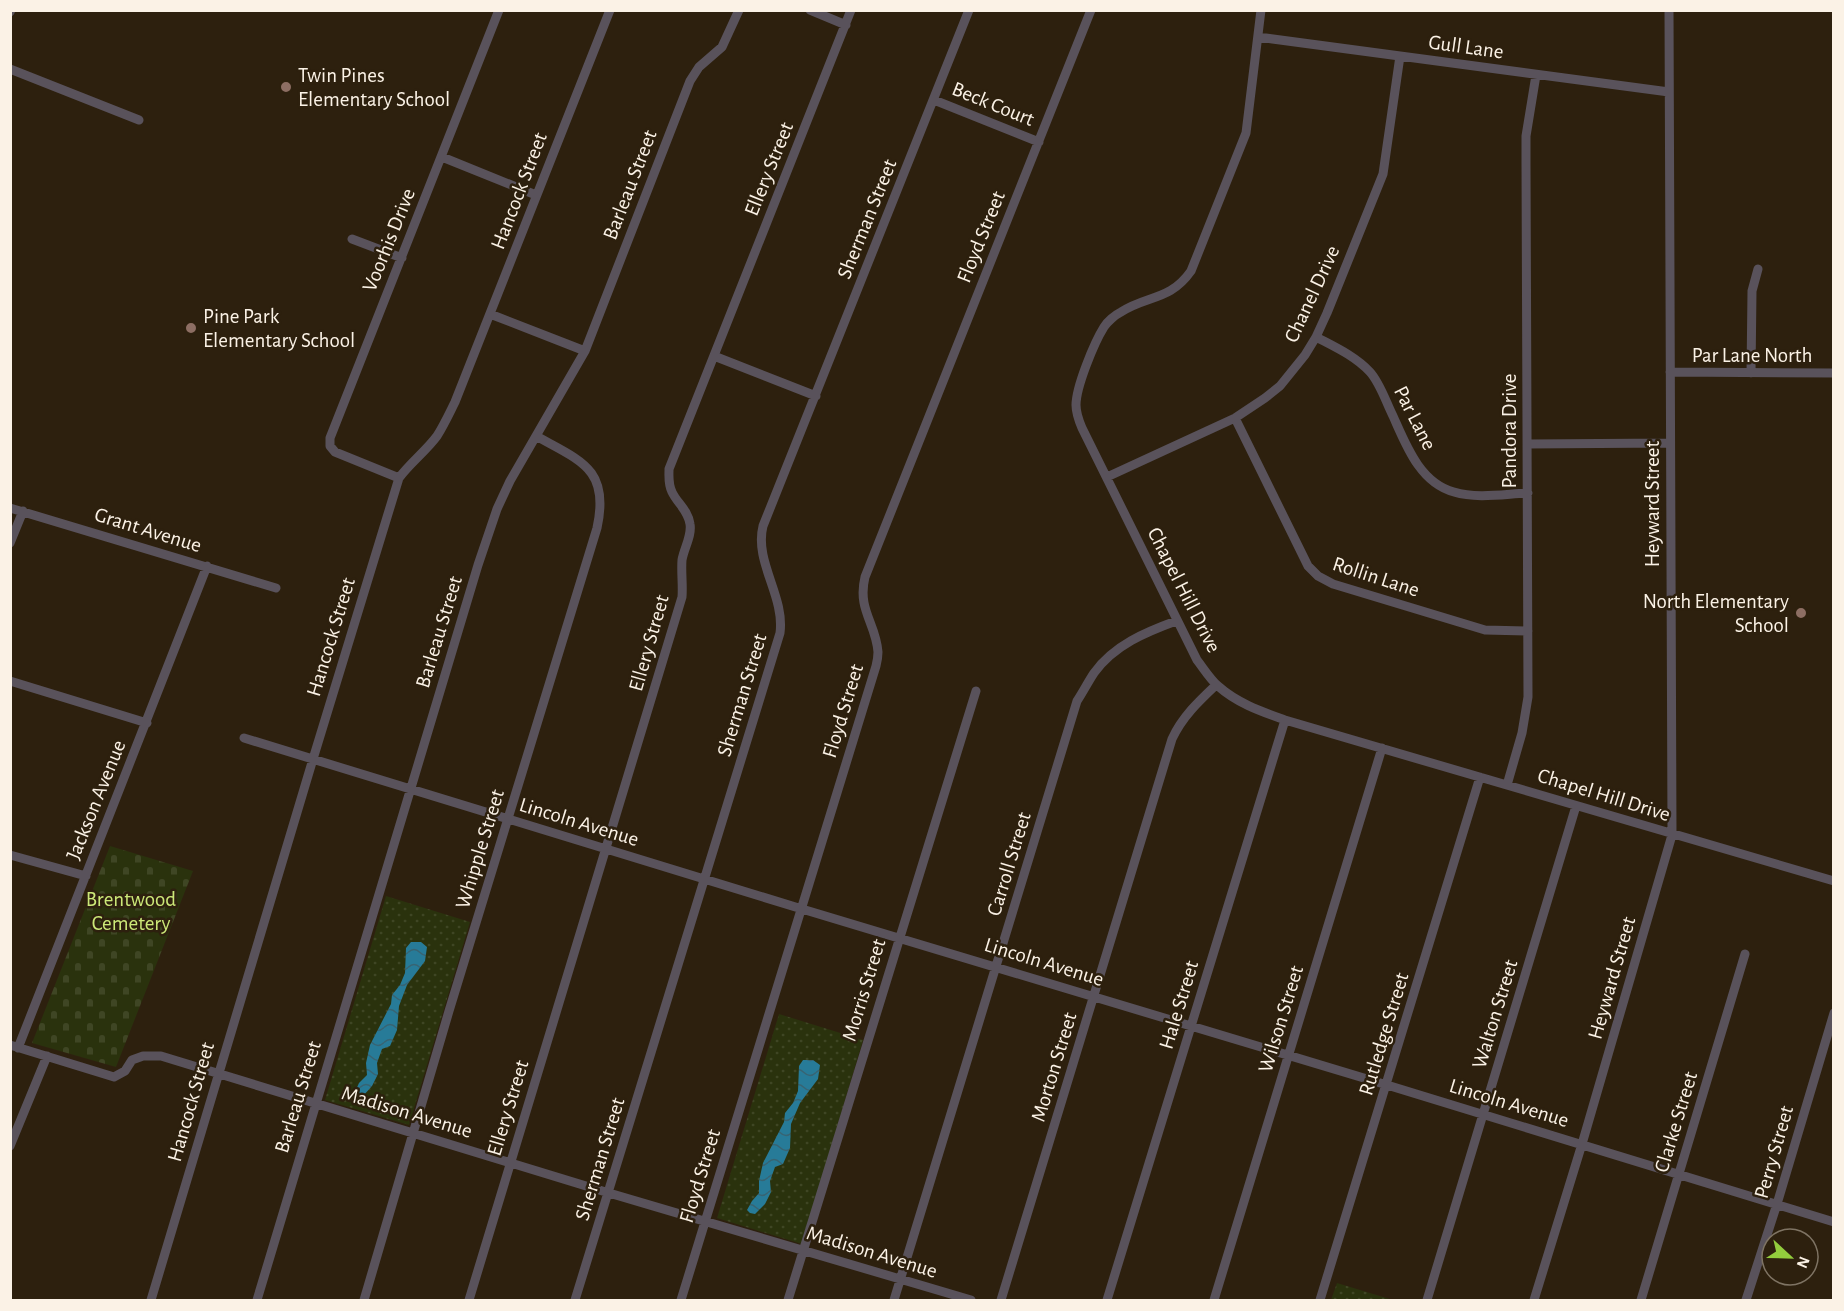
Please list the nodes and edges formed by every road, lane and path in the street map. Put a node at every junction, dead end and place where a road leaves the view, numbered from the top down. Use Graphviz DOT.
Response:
graph roads {
  1 [pos="500,10"];
  2 [pos="610,10"];
  3 [pos="739,10"];
  4 [pos="810,10"];
  5 [pos="851,10"];
  6 [pos="969,10"];
  7 [pos="1091,10"];
  8 [pos="1261,10"];
  9 [pos="1669,10"];
  10 [pos="846,25"];
  11 [pos="1258,38"];
  12 [pos="1400,56"];
  13 [pos="10,69"];
  14 [pos="1536,75"];
  15 [pos="1669,92"];
  16 [pos="934,100"];
  17 [pos="138,120"];
  18 [pos="1039,142"];
  19 [pos="442,157"];
  20 [pos="536,195"];
  21 [pos="352,239"];
  22 [pos="402,258"];
  23 [pos="1758,269"];
  24 [pos="490,314"];
  25 [pos="1316,337"];
  26 [pos="585,351"];
  27 [pos="714,356"];
  28 [pos="1670,372"];
  29 [pos="1833,373"];
  30 [pos="1751,374"];
  31 [pos="816,396"];
  32 [pos="1235,417"];
  33 [pos="536,436"];
  34 [pos="1670,442"];
  35 [pos="1528,444"];
  36 [pos="1107,477"];
  37 [pos="399,478"];
  38 [pos="1528,494"];
  39 [pos="10,508"];
  40 [pos="23,511"];
  41 [pos="10,543"];
  42 [pos="207,566"];
  43 [pos="276,588"];
  44 [pos="1176,621"];
  45 [pos="1528,631"];
  46 [pos="10,681"];
  47 [pos="1216,684"];
  48 [pos="976,691"];
  49 [pos="1284,720"];
  50 [pos="147,723"];
  51 [pos="244,738"];
  52 [pos="1382,748"];
  53 [pos="313,759"];
  54 [pos="1480,777"];
  55 [pos="1507,785"];
  56 [pos="410,789"];
  57 [pos="1576,806"];
  58 [pos="508,819"];
  59 [pos="1672,835"];
  60 [pos="606,849"];
  61 [pos="10,855"];
  62 [pos="86,876"];
  63 [pos="705,879"];
  64 [pos="1833,881"];
  65 [pos="802,909"];
  66 [pos="899,938"];
  67 [pos="1745,954"];
  68 [pos="997,967"];
  69 [pos="1095,996"];
  70 [pos="1833,1013"];
  71 [pos="1192,1025"];
  72 [pos="14,1046"];
  73 [pos="47,1056"];
  74 [pos="1289,1056"];
  75 [pos="219,1074"];
  76 [pos="1387,1084"];
  77 [pos="316,1103"];
  78 [pos="1484,1115"];
  79 [pos="413,1133"];
  80 [pos="1582,1144"];
  81 [pos="10,1146"];
  82 [pos="510,1163"];
  83 [pos="1679,1174"];
  84 [pos="609,1193"];
  85 [pos="1777,1204"];
  86 [pos="705,1221"];
  87 [pos="1833,1222"];
  88 [pos="803,1251"];
  89 [pos="901,1280"];
  90 [pos="151,1300"];
  91 [pos="257,1300"];
  92 [pos="364,1300"];
  93 [pos="470,1300"];
  94 [pos="575,1300"];
  95 [pos="681,1300"];
  96 [pos="788,1300"];
  97 [pos="894,1300"];
  98 [pos="971,1300"];
  99 [pos="1001,1300"];
  100 [pos="1107,1300"];
  101 [pos="1214,1300"];
  102 [pos="1320,1300"];
  103 [pos="1427,1300"];
  104 [pos="1534,1300"];
  105 [pos="1641,1300"];
  106 [pos="1746,1300"];
  1 -- 19 [label="street, Voorhis Drive"];
  2 -- 20 [label="street, Hancock Street"];
  3 -- 26 [label="street, Barleau Street"];
  4 -- 10 [label="street"];
  5 -- 10 [label="street, Ellery Street"];
  6 -- 16 [label="street, Sherman Street"];
  7 -- 18 [label="street, Floyd Street"];
  8 -- 11 [label="street, Chapel Hill Drive"];
  9 -- 15 [label="street, Heyward Street"];
  10 -- 27 [label="street, Ellery Street"];
  11 -- 12 [label="street, Gull Lane"];
  11 -- 36 [label="street, Chapel Hill Drive"];
  12 -- 14 [label="street, Gull Lane"];
  12 -- 25 [label="street, Chanel Drive"];
  13 -- 17 [label="street"];
  14 -- 15 [label="street, Gull Lane"];
  14 -- 35 [label="street, Pandora Drive"];
  15 -- 28 [label="street, Heyward Street"];
  16 -- 18 [label="street, Beck Court"];
  16 -- 31 [label="street, Sherman Street"];
  18 -- 65 [label="street, Floyd Street"];
  19 -- 20 [label="street"];
  19 -- 22 [label="street, Voorhis Drive"];
  20 -- 24 [label="street, Hancock Street"];
  21 -- 22 [label="street"];
  22 -- 37 [label="street, Voorhis Drive"];
  23 -- 30 [label="street"];
  24 -- 26 [label="street"];
  24 -- 37 [label="street, Hancock Street"];
  25 -- 32 [label="street, Chanel Drive"];
  25 -- 38 [label="street, Par Lane"];
  26 -- 33 [label="street, Barleau Street"];
  27 -- 31 [label="street"];
  27 -- 60 [label="street, Ellery Street"];
  28 -- 30 [label="street, Par Lane North"];
  28 -- 34 [label="street, Heyward Street"];
  29 -- 30 [label="street, Par Lane North"];
  31 -- 63 [label="street, Sherman Street"];
  32 -- 36 [label="street, Chanel Drive"];
  32 -- 45 [label="street, Rollin Lane"];
  33 -- 56 [label="street, Barleau Street"];
  33 -- 58 [label="street, Whipple Street"];
  34 -- 35 [label="street"];
  34 -- 59 [label="street, Heyward Street"];
  35 -- 38 [label="street, Pandora Drive"];
  36 -- 44 [label="street, Chapel Hill Drive"];
  37 -- 53 [label="street, Hancock Street"];
  38 -- 45 [label="street, Pandora Drive"];
  39 -- 40 [label="street, Grant Avenue"];
  40 -- 41 [label="street"];
  40 -- 42 [label="street, Grant Avenue"];
  42 -- 43 [label="street, Grant Avenue"];
  42 -- 50 [label="street, Jackson Avenue"];
  44 -- 47 [label="street, Chapel Hill Drive"];
  44 -- 68 [label="street, Carroll Street"];
  45 -- 55 [label="street, Pandora Drive"];
  46 -- 50 [label="street"];
  47 -- 49 [label="street, Chapel Hill Drive"];
  47 -- 69 [label="street, Morton Street"];
  48 -- 66 [label="street, Morris Street"];
  49 -- 52 [label="street, Chapel Hill Drive"];
  49 -- 71 [label="street, Hale Street"];
  50 -- 62 [label="street, Jackson Avenue"];
  51 -- 53 [label="street, Lincoln Avenue"];
  52 -- 54 [label="street, Chapel Hill Drive"];
  52 -- 74 [label="street, Wilson Street"];
  53 -- 56 [label="street, Lincoln Avenue"];
  53 -- 75 [label="street, Hancock Street"];
  54 -- 55 [label="street, Chapel Hill Drive"];
  54 -- 76 [label="street, Rutledge Street"];
  55 -- 57 [label="street, Chapel Hill Drive"];
  56 -- 58 [label="street, Lincoln Avenue"];
  56 -- 77 [label="street, Barleau Street"];
  57 -- 59 [label="street, Chapel Hill Drive"];
  57 -- 78 [label="street, Walton Street"];
  58 -- 60 [label="street, Lincoln Avenue"];
  58 -- 79 [label="street, Whipple Street"];
  59 -- 64 [label="street, Chapel Hill Drive"];
  59 -- 80 [label="street, Heyward Street"];
  60 -- 63 [label="street, Lincoln Avenue"];
  60 -- 82 [label="street, Ellery Street"];
  61 -- 62 [label="street"];
  62 -- 72 [label="street, Jackson Avenue"];
  63 -- 65 [label="street, Lincoln Avenue"];
  63 -- 84 [label="street, Sherman Street"];
  65 -- 66 [label="street, Lincoln Avenue"];
  65 -- 86 [label="street, Floyd Street"];
  66 -- 68 [label="street, Lincoln Avenue"];
  66 -- 88 [label="street, Morris Street"];
  67 -- 83 [label="street, Clarke Street"];
  68 -- 69 [label="street, Lincoln Avenue"];
  68 -- 89 [label="street, Carroll Street"];
  69 -- 71 [label="street, Lincoln Avenue"];
  69 -- 99 [label="street, Morton Street"];
  70 -- 85 [label="street, Perry Street"];
  71 -- 74 [label="street, Lincoln Avenue"];
  71 -- 100 [label="street, Hale Street"];
  72 -- 73 [label="street, Madison Avenue"];
  73 -- 75 [label="street, Madison Avenue"];
  73 -- 81 [label="street"];
  74 -- 76 [label="street, Lincoln Avenue"];
  74 -- 101 [label="street, Wilson Street"];
  75 -- 77 [label="street, Madison Avenue"];
  75 -- 90 [label="street, Hancock Street"];
  76 -- 78 [label="street, Lincoln Avenue"];
  76 -- 102 [label="street, Rutledge Street"];
  77 -- 79 [label="street, Madison Avenue"];
  77 -- 91 [label="street, Barleau Street"];
  78 -- 80 [label="street, Lincoln Avenue"];
  78 -- 103 [label="street, Walton Street"];
  79 -- 82 [label="street, Madison Avenue"];
  79 -- 92 [label="street, Whipple Street"];
  80 -- 83 [label="street, Lincoln Avenue"];
  80 -- 104 [label="street, Heyward Street"];
  82 -- 84 [label="street, Madison Avenue"];
  82 -- 93 [label="street, Ellery Street"];
  83 -- 85 [label="street, Lincoln Avenue"];
  83 -- 105 [label="street, Clarke Street"];
  84 -- 86 [label="street, Madison Avenue"];
  84 -- 94 [label="street, Sherman Street"];
  85 -- 87 [label="street, Lincoln Avenue"];
  85 -- 106 [label="street, Perry Street"];
  86 -- 88 [label="street, Madison Avenue"];
  86 -- 95 [label="street, Floyd Street"];
  88 -- 89 [label="street, Madison Avenue"];
  88 -- 96 [label="street, Morris Street"];
  89 -- 97 [label="street, Carroll Street"];
  89 -- 98 [label="street, Madison Avenue"];
}
